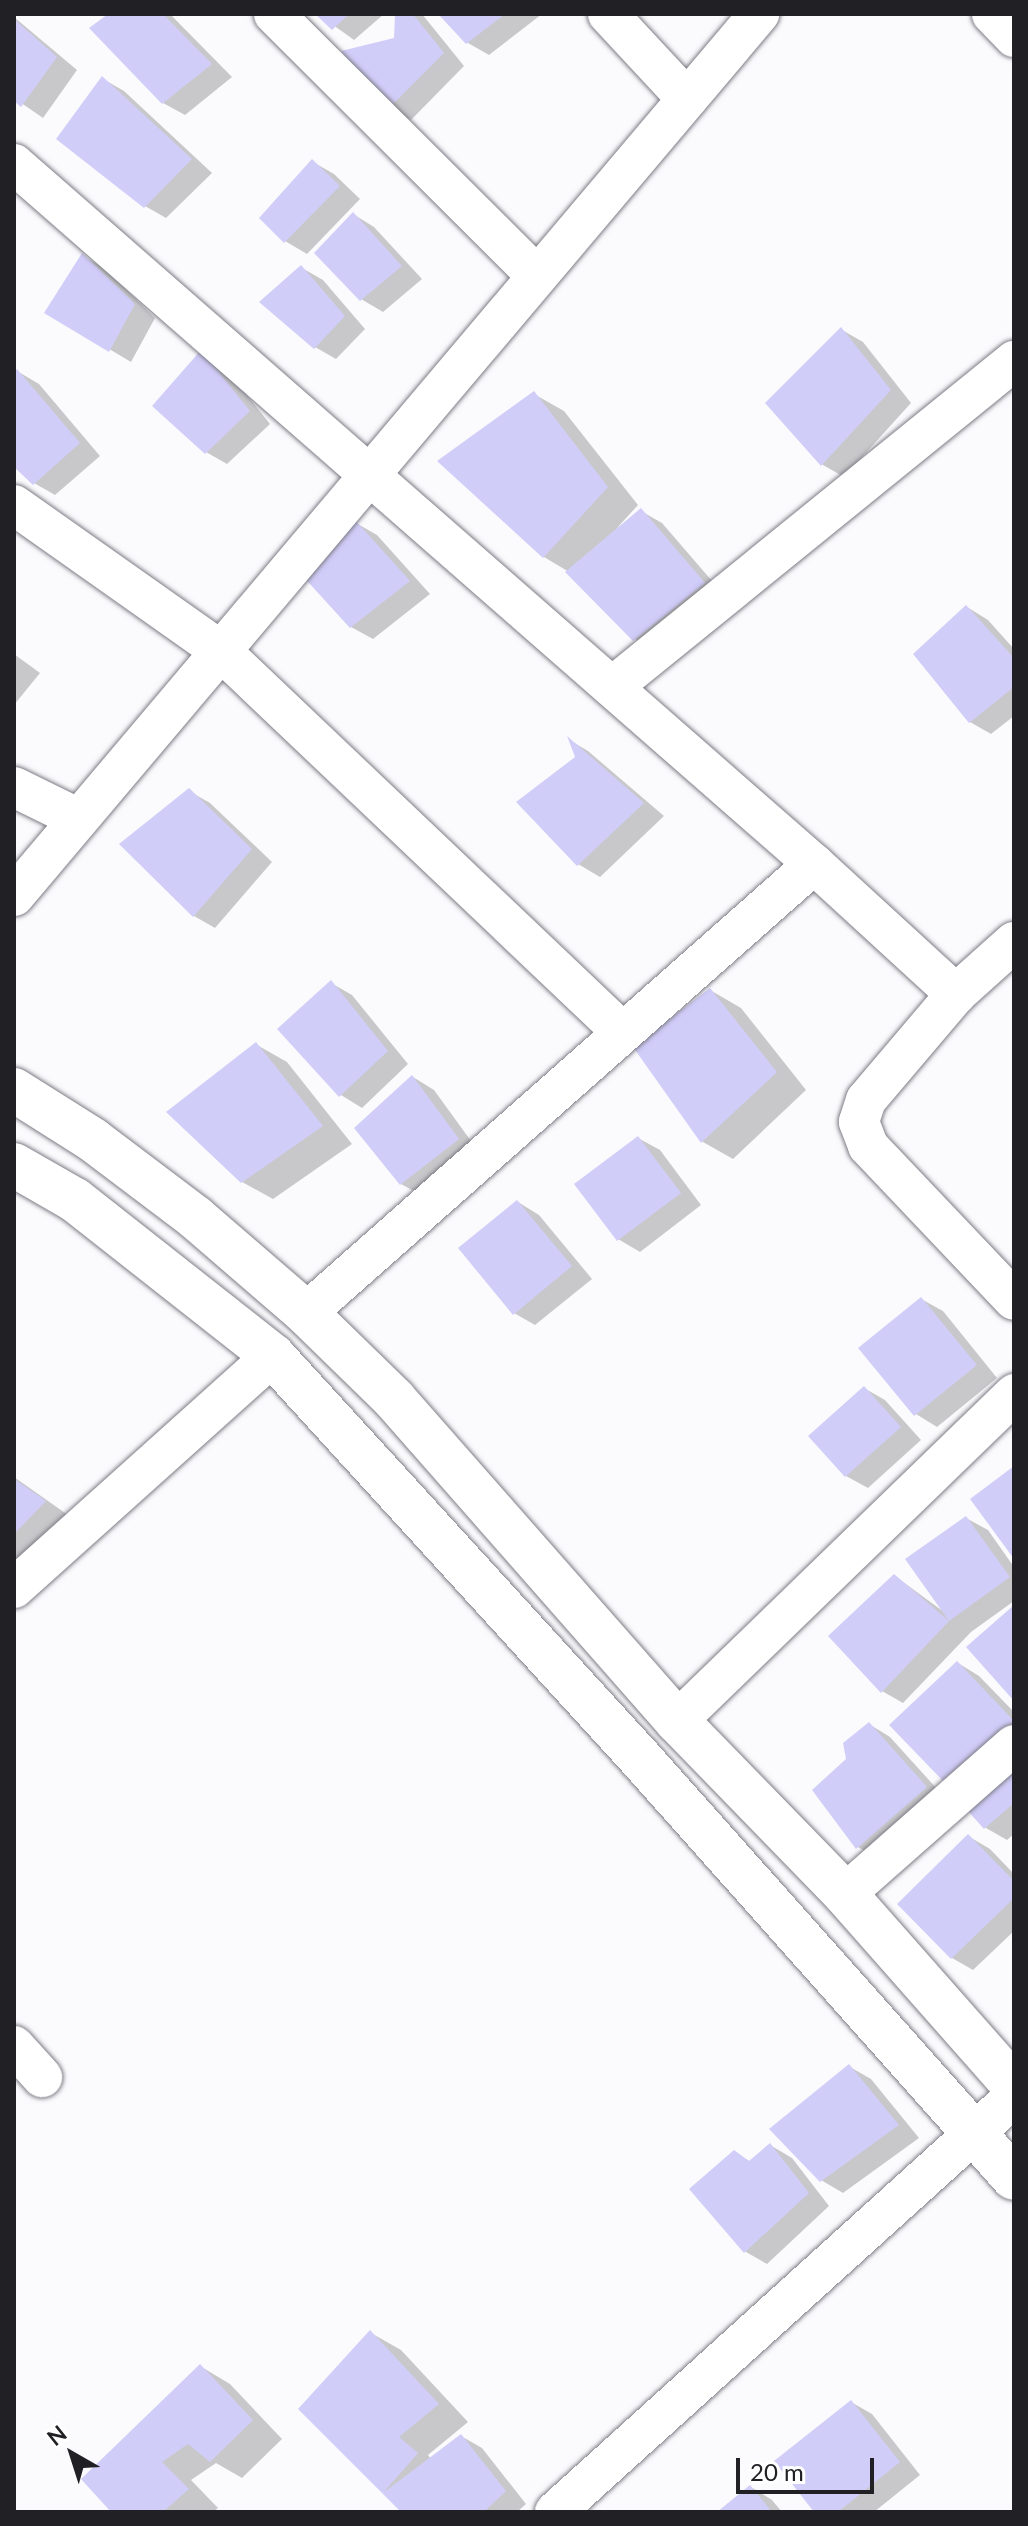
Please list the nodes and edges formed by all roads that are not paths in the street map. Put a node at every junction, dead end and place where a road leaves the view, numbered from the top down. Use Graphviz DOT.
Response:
graph roads {
  1 [pos="274,14"];
  2 [pos="608,14"];
  3 [pos="759,14"];
  4 [pos="992,14"];
  5 [pos="1014,37"];
  6 [pos="687,99"];
  7 [pos="14,164"];
  8 [pos="537,276"];
  9 [pos="1014,361"];
  10 [pos="369,475"];
  11 [pos="14,505"];
  12 [pos="221,651"];
  13 [pos="612,687"];
  14 [pos="14,787"];
  15 [pos="79,819"];
  16 [pos="814,864"];
  17 [pos="14,896"];
  18 [pos="1014,942"];
  19 [pos="956,994"];
  20 [pos="622,1032"];
  21 [pos="14,1090"];
  22 [pos="14,1165"];
  23 [pos="1014,1300"];
  24 [pos="306,1313"];
  25 [pos="273,1356"];
  26 [pos="1014,1394"];
  27 [pos="14,1588"];
  28 [pos="677,1721"];
  29 [pos="1014,1745"];
  30 [pos="845,1894"];
  31 [pos="14,2046"];
  32 [pos="42,2077"];
  33 [pos="1014,2086"];
  34 [pos="1014,2097"];
  35 [pos="974,2133"];
  36 [pos="1014,2178"];
  37 [pos="555,2512"];
  1 -- 8 [label="street"];
  2 -- 6 [label="street"];
  3 -- 6 [label="street"];
  4 -- 5 [label="street"];
  6 -- 8 [label="street"];
  7 -- 10 [label="street"];
  8 -- 10 [label="street"];
  9 -- 13 [label="street"];
  10 -- 12 [label="street"];
  10 -- 13 [label="street"];
  11 -- 12 [label="street"];
  12 -- 15 [label="street"];
  12 -- 20 [label="street"];
  13 -- 16 [label="street"];
  14 -- 15 [label="street"];
  15 -- 17 [label="street"];
  16 -- 19 [label="street"];
  16 -- 20 [label="street"];
  18 -- 19 [label="street"];
  19 -- 23 [label="street"];
  20 -- 24 [label="street"];
  21 -- 24 [label="street"];
  22 -- 25 [label="street"];
  24 -- 28 [label="street"];
  25 -- 27 [label="street"];
  25 -- 35 [label="street"];
  26 -- 28 [label="street"];
  28 -- 30 [label="street"];
  29 -- 30 [label="street"];
  30 -- 33 [label="street"];
  31 -- 32 [label="street"];
  34 -- 35 [label="street"];
  35 -- 36 [label="street"];
  35 -- 37 [label="street"];
}
